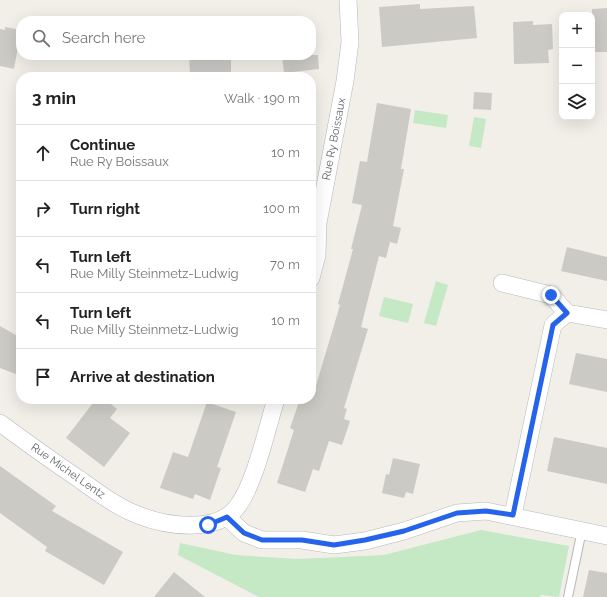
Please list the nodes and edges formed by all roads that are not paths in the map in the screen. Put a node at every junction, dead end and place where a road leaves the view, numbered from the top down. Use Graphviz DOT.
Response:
graph roads {
  1 [pos="348,0"];
  2 [pos="316,260"];
  3 [pos="502,283"];
  4 [pos="567,313"];
  5 [pos="607,320"];
  6 [pos="274,404"];
  7 [pos="0,423"];
  8 [pos="513,515"];
  9 [pos="227,517"];
  10 [pos="582,530"];
  11 [pos="607,536"];
  12 [pos="568,597"];
  1 -- 2 [label="street, Rue Ry Boissaux"];
  3 -- 4 [label="street"];
  4 -- 5 [label="street"];
  4 -- 8 [label="street"];
  6 -- 9 [label="street"];
  7 -- 9 [label="street, Rue Michel Lentz"];
  8 -- 9 [label="street"];
  8 -- 10 [label="street"];
  10 -- 11 [label="street"];
  10 -- 12 [label="lane"];
}
